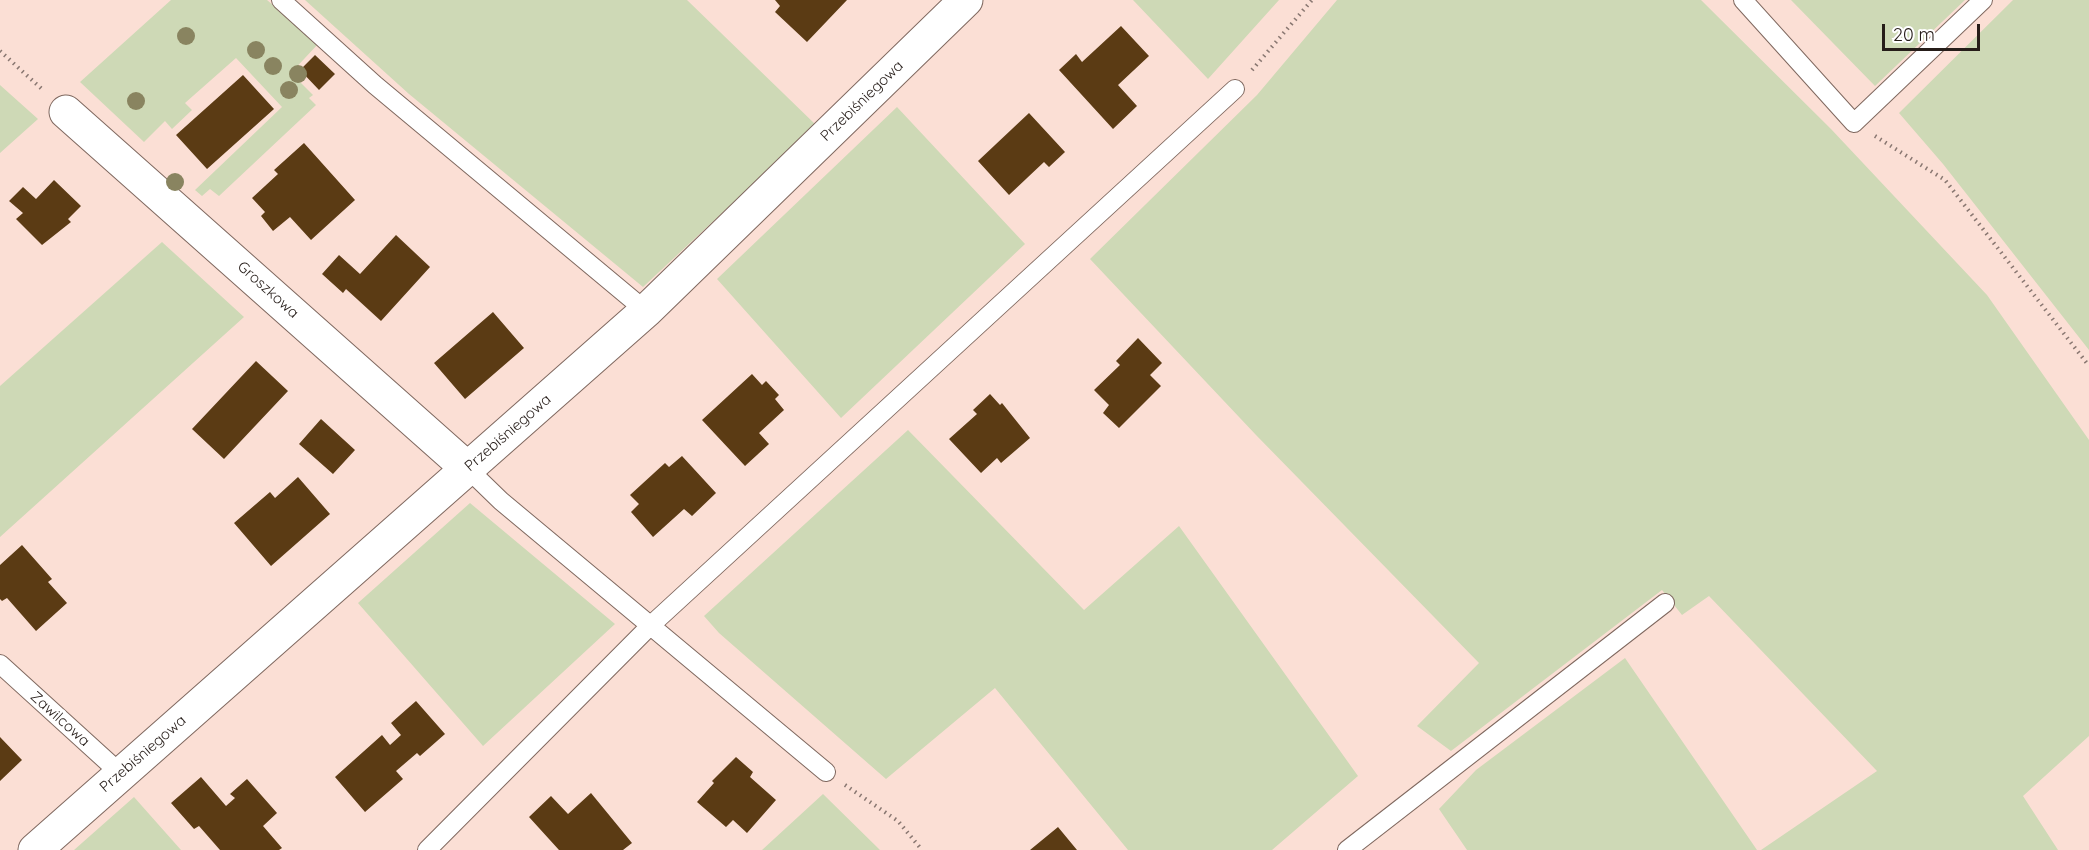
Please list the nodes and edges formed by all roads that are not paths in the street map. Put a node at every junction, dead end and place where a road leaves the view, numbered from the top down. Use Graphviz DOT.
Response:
graph roads {
  1 [pos="281,0"];
  2 [pos="966,0"];
  3 [pos="1743,0"];
  4 [pos="1983,0"];
  5 [pos="1235,89"];
  6 [pos="66,112"];
  7 [pos="646,311"];
  8 [pos="468,469"];
  9 [pos="1665,603"];
  10 [pos="650,626"];
  11 [pos="0,664"];
  12 [pos="826,772"];
  13 [pos="121,774"];
  14 [pos="35,850"];
  15 [pos="427,850"];
  16 [pos="1347,850"];
  1 -- 7 [label="lane"];
  2 -- 7 [label="street, Przebiśniegowa"];
  3 -- 4 [label="lane"];
  5 -- 10 [label="lane"];
  6 -- 8 [label="street, Groszkowa"];
  7 -- 8 [label="street, Przebiśniegowa"];
  8 -- 10 [label="lane"];
  8 -- 13 [label="street, Przebiśniegowa"];
  9 -- 16 [label="lane"];
  10 -- 12 [label="lane"];
  10 -- 15 [label="lane"];
  11 -- 13 [label="lane, Zawilcowa"];
  13 -- 14 [label="street, Przebiśniegowa"];
}
